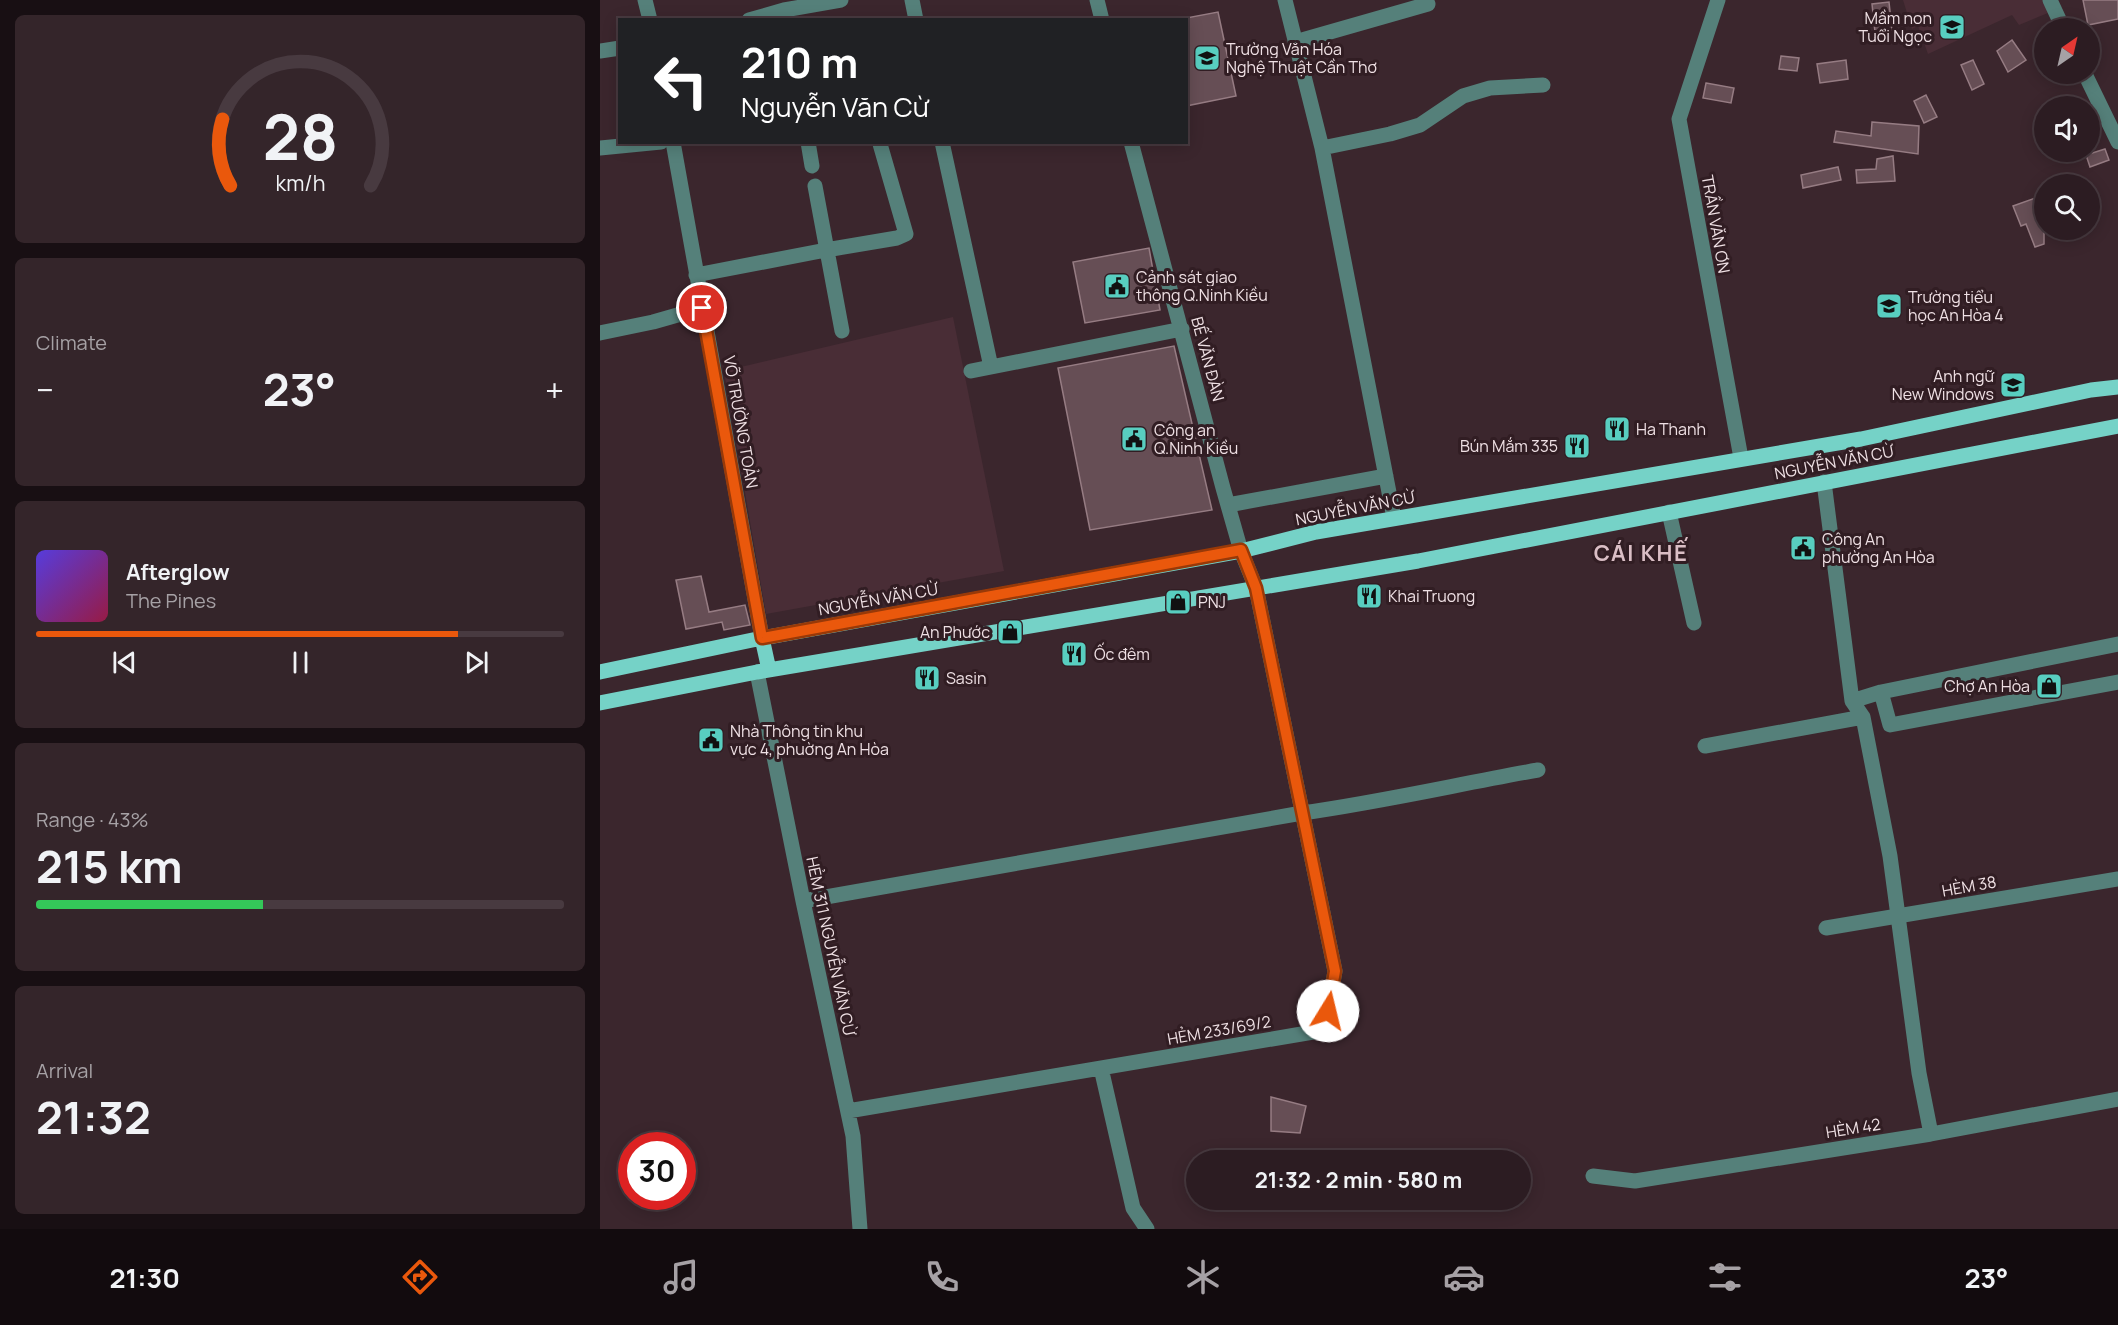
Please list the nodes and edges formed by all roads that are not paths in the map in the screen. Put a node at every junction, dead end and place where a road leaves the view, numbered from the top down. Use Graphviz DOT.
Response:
graph roads {
  1 [pos="645,0"];
  2 [pos="842,0"];
  3 [pos="912,0"];
  4 [pos="1097,0"];
  5 [pos="1285,0"];
  6 [pos="1718,0"];
  7 [pos="2050,0"];
  8 [pos="1428,4"];
  9 [pos="784,10"];
  10 [pos="650,18"];
  11 [pos="756,18"];
  12 [pos="916,18"];
  13 [pos="1102,18"];
  14 [pos="2058,18"];
  15 [pos="1295,42"];
  16 [pos="618,48"];
  17 [pos="600,51"];
  18 [pos="2090,84"];
  19 [pos="1543,85"];
  20 [pos="2118,142"];
  21 [pos="641,144"];
  22 [pos="673,144"];
  23 [pos="808,144"];
  24 [pos="880,144"];
  25 [pos="942,144"];
  26 [pos="1132,144"];
  27 [pos="600,148"];
  28 [pos="1322,148"];
  29 [pos="812,166"];
  30 [pos="816,186"];
  31 [pos="826,249"];
  32 [pos="696,275"];
  33 [pos="702,308"];
  34 [pos="1182,329"];
  35 [pos="842,331"];
  36 [pos="600,333"];
  37 [pos="991,367"];
  38 [pos="971,371"];
  39 [pos="2118,387"];
  40 [pos="2118,426"];
  41 [pos="1741,458"];
  42 [pos="1386,476"];
  43 [pos="1824,482"];
  44 [pos="1228,505"];
  45 [pos="1669,512"];
  46 [pos="1394,518"];
  47 [pos="1241,550"];
  48 [pos="1256,588"];
  49 [pos="1694,623"];
  50 [pos="762,638"];
  51 [pos="2118,644"];
  52 [pos="763,671"];
  53 [pos="600,672"];
  54 [pos="2118,682"];
  55 [pos="1881,692"];
  56 [pos="1852,701"];
  57 [pos="600,703"];
  58 [pos="1863,717"];
  59 [pos="1705,746"];
  60 [pos="1538,770"];
  61 [pos="1302,813"];
  62 [pos="2118,879"];
  63 [pos="803,901"];
  64 [pos="1898,916"];
  65 [pos="1826,928"];
  66 [pos="1101,1068"];
  67 [pos="2118,1099"];
  68 [pos="848,1111"];
  69 [pos="1931,1134"];
  70 [pos="1593,1176"];
  71 [pos="860,1229"];
  72 [pos="1147,1229"];
  1 -- 10 [label="street"];
  2 -- 9 [label="street"];
  3 -- 12 [label="street"];
  4 -- 13 [label="street"];
  5 -- 15 [label="street"];
  6 -- 41 [label="street, TRẦN VĂN ƠN"];
  7 -- 14 [label="street"];
  8 -- 15 [label="street"];
  9 -- 11 [label="street"];
  15 -- 28 [label="street"];
  16 -- 17 [label="street"];
  18 -- 20 [label="street"];
  19 -- 28 [label="street"];
  21 -- 27 [label="street"];
  22 -- 32 [label="street, VÕ TRƯỜNG TOẢN"];
  23 -- 29 [label="street"];
  24 -- 31 [label="street"];
  25 -- 37 [label="street"];
  26 -- 34 [label="street, BẾ VĂN ĐÀN"];
  28 -- 42 [label="street"];
  30 -- 31 [label="street"];
  31 -- 32 [label="street"];
  31 -- 35 [label="street"];
  32 -- 33 [label="street, VÕ TRƯỜNG TOẢN"];
  33 -- 36 [label="street"];
  33 -- 50 [label="street, VÕ TRƯỜNG TOẢN"];
  34 -- 37 [label="street"];
  34 -- 44 [label="street, BẾ VĂN ĐÀN"];
  37 -- 38 [label="street"];
  39 -- 41 [label="main road, NGUYỄN VĂN CỪ"];
  40 -- 43 [label="main road, NGUYỄN VĂN CỪ"];
  41 -- 46 [label="main road, NGUYỄN VĂN CỪ"];
  42 -- 44 [label="street"];
  42 -- 46 [label="street"];
  43 -- 45 [label="main road, NGUYỄN VĂN CỪ"];
  43 -- 56 [label="street"];
  44 -- 47 [label="street, BẾ VĂN ĐÀN"];
  45 -- 48 [label="main road, NGUYỄN VĂN CỪ"];
  45 -- 49 [label="street"];
  46 -- 47 [label="main road, NGUYỄN VĂN CỪ"];
  47 -- 48 [label="street, HẺM 233/69/2"];
  47 -- 50 [label="main road, NGUYỄN VĂN CỪ"];
  48 -- 52 [label="main road, NGUYỄN VĂN CỪ"];
  48 -- 61 [label="street, HẺM 233/69/2"];
  50 -- 52 [label="main road"];
  50 -- 53 [label="main road, NGUYỄN VĂN CỪ"];
  51 -- 55 [label="street"];
  52 -- 57 [label="main road, NGUYỄN VĂN CỪ"];
  52 -- 63 [label="street, HẺM 311 NGUYỄN VĂN CỪ"];
  54 -- 55 [label="street"];
  55 -- 56 [label="street"];
  56 -- 58 [label="street"];
  58 -- 59 [label="street"];
  58 -- 64 [label="street"];
  60 -- 61 [label="street"];
  61 -- 63 [label="street"];
  61 -- 66 [label="street, HẺM 233/69/2"];
  62 -- 64 [label="street, HÈM 38"];
  63 -- 68 [label="street, HẺM 311 NGUYỄN VĂN CỪ"];
  64 -- 65 [label="street, HÈM 38"];
  64 -- 69 [label="street"];
  66 -- 68 [label="street, HẺM 233/69/2"];
  66 -- 72 [label="street"];
  67 -- 69 [label="street, HÈM 42"];
  68 -- 71 [label="street, HẺM 311 NGUYỄN VĂN CỪ"];
  69 -- 70 [label="street, HÈM 42"];
}
